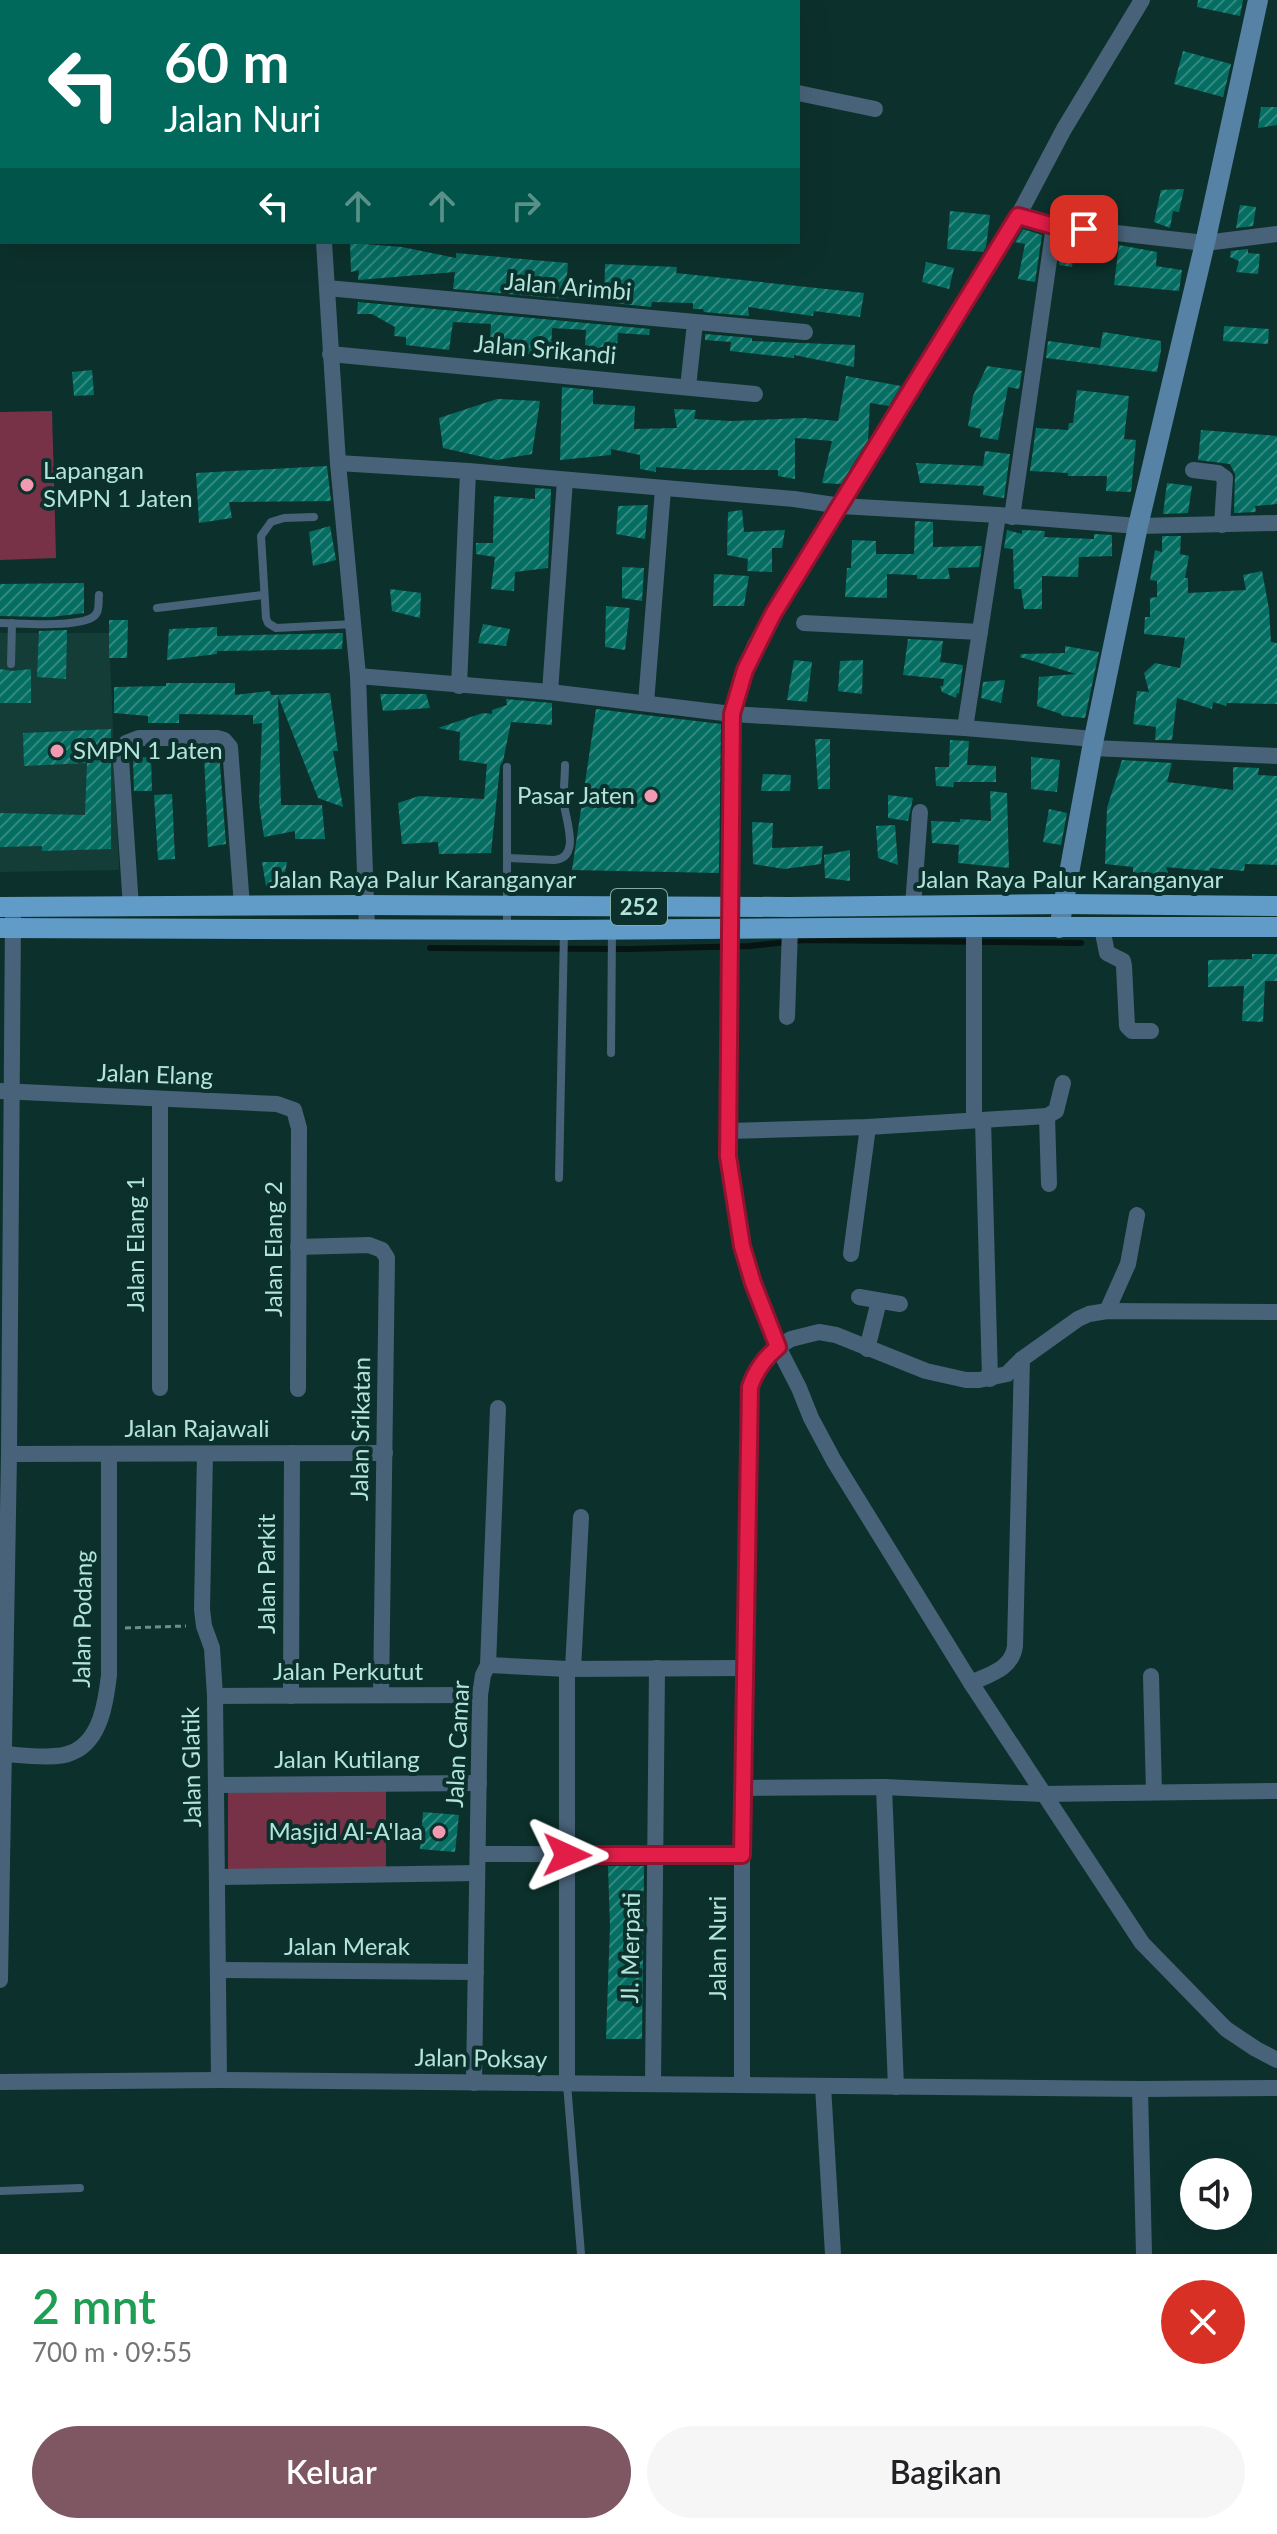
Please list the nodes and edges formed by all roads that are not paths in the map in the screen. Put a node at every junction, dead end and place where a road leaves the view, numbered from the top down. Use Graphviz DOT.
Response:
graph roads {
  1 [pos="1142,0"];
  2 [pos="1258,0"];
  3 [pos="800,93"];
  4 [pos="875,109"];
  5 [pos="1018,216"];
  6 [pos="1054,226"];
  7 [pos="1277,234"];
  8 [pos="1205,243"];
  9 [pos="324,244"];
  10 [pos="327,288"];
  11 [pos="695,323"];
  12 [pos="805,332"];
  13 [pos="330,354"];
  14 [pos="688,387"];
  15 [pos="755,394"];
  16 [pos="338,463"];
  17 [pos="1193,470"];
  18 [pos="468,471"];
  19 [pos="565,480"];
  20 [pos="663,489"];
  21 [pos="841,506"];
  22 [pos="1005,516"];
  23 [pos="314,517"];
  24 [pos="1277,523"];
  25 [pos="1222,525"];
  26 [pos="1138,526"];
  27 [pos="99,595"];
  28 [pos="263,595"];
  29 [pos="157,608"];
  30 [pos="0,623"];
  31 [pos="12,623"];
  32 [pos="804,623"];
  33 [pos="355,624"];
  34 [pos="980,632"];
  35 [pos="11,664"];
  36 [pos="358,676"];
  37 [pos="459,686"];
  38 [pos="550,692"];
  39 [pos="646,703"];
  40 [pos="732,714"];
  41 [pos="965,728"];
  42 [pos="1093,743"];
  43 [pos="1277,756"];
  44 [pos="565,765"];
  45 [pos="507,767"];
  46 [pos="920,812"];
  47 [pos="507,858"];
  48 [pos="1064,904"];
  49 [pos="366,905"];
  50 [pos="242,906"];
  51 [pos="913,906"];
  52 [pos="1277,906"];
  53 [pos="131,907"];
  54 [pos="506,907"];
  55 [pos="731,907"];
  56 [pos="789,907"];
  57 [pos="7,918"];
  58 [pos="1277,927"];
  59 [pos="1059,928"];
  60 [pos="1102,928"];
  61 [pos="367,929"];
  62 [pos="507,930"];
  63 [pos="612,936"];
  64 [pos="790,936"];
  65 [pos="564,937"];
  66 [pos="974,938"];
  67 [pos="731,941"];
  68 [pos="787,1017"];
  69 [pos="1151,1031"];
  70 [pos="611,1053"];
  71 [pos="1063,1083"];
  72 [pos="7,1092"];
  73 [pos="160,1100"];
  74 [pos="294,1110"];
  75 [pos="1047,1116"];
  76 [pos="978,1120"];
  77 [pos="868,1127"];
  78 [pos="728,1131"];
  79 [pos="559,1178"];
  80 [pos="1049,1184"];
  81 [pos="1137,1215"];
  82 [pos="298,1247"];
  83 [pos="851,1254"];
  84 [pos="859,1297"];
  85 [pos="879,1301"];
  86 [pos="900,1304"];
  87 [pos="1107,1311"];
  88 [pos="1277,1312"];
  89 [pos="778,1347"];
  90 [pos="867,1349"];
  91 [pos="1022,1359"];
  92 [pos="990,1379"];
  93 [pos="160,1388"];
  94 [pos="298,1389"];
  95 [pos="498,1408"];
  96 [pos="292,1453"];
  97 [pos="385,1453"];
  98 [pos="9,1454"];
  99 [pos="109,1454"];
  100 [pos="205,1454"];
  101 [pos="581,1517"];
  102 [pos="4,1533"];
  103 [pos="488,1665"];
  104 [pos="657,1668"];
  105 [pos="743,1668"];
  106 [pos="570,1669"];
  107 [pos="1151,1676"];
  108 [pos="971,1683"];
  109 [pos="381,1695"];
  110 [pos="480,1695"];
  111 [pos="215,1696"];
  112 [pos="291,1696"];
  113 [pos="4,1754"];
  114 [pos="479,1783"];
  115 [pos="217,1785"];
  116 [pos="884,1787"];
  117 [pos="742,1788"];
  118 [pos="1277,1791"];
  119 [pos="1154,1792"];
  120 [pos="1042,1794"];
  121 [pos="478,1854"];
  122 [pos="567,1855"];
  123 [pos="742,1855"];
  124 [pos="656,1856"];
  125 [pos="477,1873"];
  126 [pos="218,1877"];
  127 [pos="219,1970"];
  128 [pos="476,1972"];
  129 [pos="0,1980"];
  130 [pos="1277,2060"];
  131 [pos="219,2080"];
  132 [pos="0,2082"];
  133 [pos="474,2083"];
  134 [pos="567,2084"];
  135 [pos="653,2084"];
  136 [pos="742,2084"];
  137 [pos="823,2086"];
  138 [pos="896,2087"];
  139 [pos="1277,2088"];
  140 [pos="1140,2089"];
  141 [pos="80,2188"];
  142 [pos="0,2191"];
  143 [pos="581,2254"];
  144 [pos="833,2254"];
  145 [pos="1144,2254"];
  1 -- 5 [label="street"];
  2 -- 8 [label="main road"];
  3 -- 4 [label="street"];
  5 -- 6 [label="street"];
  5 -- 21 [label="street"];
  6 -- 8 [label="street"];
  6 -- 22 [label="street"];
  7 -- 8 [label="street"];
  8 -- 26 [label="main road"];
  9 -- 10 [label="street"];
  10 -- 11 [label="street, Jalan Arimbi"];
  10 -- 13 [label="street"];
  11 -- 12 [label="street, Jalan Arimbi"];
  11 -- 14 [label="street"];
  13 -- 14 [label="street, Jalan Srikandi"];
  13 -- 16 [label="street"];
  14 -- 15 [label="street, Jalan Srikandi"];
  16 -- 18 [label="street"];
  16 -- 33 [label="street"];
  17 -- 25 [label="street"];
  18 -- 19 [label="street"];
  18 -- 37 [label="street"];
  19 -- 20 [label="street"];
  19 -- 38 [label="street"];
  20 -- 21 [label="street"];
  20 -- 39 [label="street"];
  21 -- 22 [label="street"];
  21 -- 40 [label="street"];
  22 -- 26 [label="street"];
  22 -- 34 [label="street"];
  23 -- 28 [label="lane"];
  24 -- 25 [label="street"];
  25 -- 26 [label="street"];
  26 -- 42 [label="main road"];
  27 -- 31 [label="lane"];
  28 -- 29 [label="lane"];
  28 -- 33 [label="lane"];
  30 -- 31 [label="lane"];
  31 -- 35 [label="lane"];
  32 -- 34 [label="street"];
  33 -- 36 [label="street"];
  34 -- 41 [label="street"];
  36 -- 37 [label="street"];
  36 -- 49 [label="street"];
  37 -- 38 [label="street"];
  38 -- 39 [label="street"];
  39 -- 40 [label="street"];
  40 -- 41 [label="street"];
  40 -- 55 [label="street"];
  41 -- 42 [label="street"];
  42 -- 43 [label="street"];
  42 -- 48 [label="main road"];
  44 -- 47 [label="lane"];
  45 -- 47 [label="lane"];
  46 -- 51 [label="street"];
  47 -- 54 [label="lane"];
  48 -- 51 [label="main road, Jalan Raya Palur Karanganyar / 252"];
  48 -- 52 [label="main road, Jalan Raya Palur Karanganyar / 252"];
  48 -- 59 [label="main road"];
  49 -- 50 [label="main road, Jalan Raya Palur Karanganyar / 252"];
  49 -- 54 [label="main road, Jalan Raya Palur Karanganyar / 252"];
  49 -- 61 [label="street"];
  50 -- 53 [label="main road, Jalan Raya Palur Karanganyar / 252"];
  50 -- 53 [label="street"];
  51 -- 56 [label="main road, Jalan Raya Palur Karanganyar / 252"];
  53 -- 57 [label="main road, Jalan Raya Palur Karanganyar / 252"];
  54 -- 55 [label="main road, Jalan Raya Palur Karanganyar / 252"];
  54 -- 62 [label="lane"];
  55 -- 56 [label="main road, Jalan Raya Palur Karanganyar / 252"];
  55 -- 67 [label="main road"];
  56 -- 64 [label="main road"];
  57 -- 61 [label="main road, Jalan Raya Palur Karanganyar / 252"];
  57 -- 72 [label="street"];
  58 -- 60 [label="main road, Jalan Raya Palur Karanganyar / 252"];
  59 -- 60 [label="main road, Jalan Raya Palur Karanganyar / 252"];
  59 -- 66 [label="main road, Jalan Raya Palur Karanganyar / 252"];
  60 -- 69 [label="street"];
  61 -- 62 [label="main road, Jalan Raya Palur Karanganyar / 252"];
  62 -- 65 [label="main road, Jalan Raya Palur Karanganyar / 252"];
  63 -- 65 [label="main road, Jalan Raya Palur Karanganyar / 252"];
  63 -- 67 [label="main road, Jalan Raya Palur Karanganyar / 252"];
  63 -- 70 [label="lane"];
  64 -- 66 [label="main road, Jalan Raya Palur Karanganyar / 252"];
  64 -- 67 [label="main road, Jalan Raya Palur Karanganyar / 252"];
  64 -- 68 [label="street"];
  65 -- 79 [label="lane"];
  66 -- 76 [label="street"];
  67 -- 78 [label="street"];
  71 -- 75 [label="street"];
  72 -- 73 [label="street, Jalan Elang"];
  72 -- 98 [label="street"];
  73 -- 74 [label="street, Jalan Elang"];
  73 -- 93 [label="street, Jalan Elang 1"];
  74 -- 82 [label="street, Jalan Elang 2"];
  75 -- 76 [label="street"];
  75 -- 80 [label="street"];
  76 -- 77 [label="street"];
  76 -- 92 [label="street"];
  77 -- 78 [label="street"];
  77 -- 83 [label="street"];
  78 -- 89 [label="street"];
  81 -- 87 [label="street"];
  82 -- 94 [label="street, Jalan Elang 2"];
  82 -- 97 [label="street, Jalan Srikatan"];
  84 -- 85 [label="street"];
  85 -- 86 [label="street"];
  85 -- 90 [label="street"];
  87 -- 88 [label="street"];
  87 -- 91 [label="street"];
  89 -- 90 [label="street"];
  89 -- 105 [label="street, Jalan Nuri"];
  89 -- 108 [label="street"];
  90 -- 92 [label="street"];
  91 -- 92 [label="street"];
  91 -- 108 [label="street"];
  95 -- 103 [label="street, Jalan Camar"];
  96 -- 97 [label="street, Jalan Rajawali"];
  96 -- 100 [label="street, Jalan Rajawali"];
  96 -- 112 [label="street, Jalan Parkit"];
  97 -- 109 [label="street, Jalan Srikatan"];
  98 -- 99 [label="street, Jalan Rajawali"];
  98 -- 102 [label="street"];
  99 -- 100 [label="street, Jalan Rajawali"];
  99 -- 113 [label="street, Jalan Podang"];
  100 -- 111 [label="street, Jalan Glatik"];
  101 -- 106 [label="street"];
  102 -- 113 [label="street"];
  103 -- 106 [label="street"];
  103 -- 110 [label="street, Jalan Camar"];
  104 -- 105 [label="street"];
  104 -- 106 [label="street"];
  104 -- 124 [label="street, Jl. Merpati"];
  105 -- 117 [label="street, Jalan Nuri"];
  106 -- 122 [label="street"];
  107 -- 119 [label="street"];
  108 -- 120 [label="street"];
  109 -- 110 [label="street, Jalan Perkutut"];
  109 -- 112 [label="street, Jalan Perkutut"];
  110 -- 114 [label="street, Jalan Camar"];
  111 -- 112 [label="street, Jalan Perkutut"];
  111 -- 115 [label="street, Jalan Glatik"];
  113 -- 129 [label="street"];
  114 -- 115 [label="street, Jalan Kutilang"];
  114 -- 121 [label="street, Jalan Camar"];
  115 -- 126 [label="street, Jalan Glatik"];
  116 -- 117 [label="street"];
  116 -- 120 [label="street"];
  116 -- 138 [label="street"];
  117 -- 123 [label="street, Jalan Nuri"];
  118 -- 119 [label="street"];
  119 -- 120 [label="street"];
  120 -- 130 [label="street"];
  121 -- 122 [label="street"];
  121 -- 125 [label="street, Jalan Camar"];
  122 -- 124 [label="street"];
  122 -- 134 [label="street"];
  123 -- 124 [label="street"];
  123 -- 136 [label="street, Jalan Nuri"];
  124 -- 135 [label="street, Jl. Merpati"];
  125 -- 126 [label="street"];
  125 -- 128 [label="street, Jalan Camar"];
  126 -- 127 [label="street, Jalan Glatik"];
  127 -- 128 [label="street, Jalan Merak"];
  127 -- 131 [label="street, Jalan Glatik"];
  128 -- 133 [label="street, Jalan Camar"];
  131 -- 132 [label="street, Jalan Poksay"];
  131 -- 133 [label="street, Jalan Poksay"];
  133 -- 134 [label="street, Jalan Poksay"];
  134 -- 135 [label="street, Jalan Poksay"];
  134 -- 143 [label="lane"];
  135 -- 136 [label="street, Jalan Poksay"];
  136 -- 137 [label="street, Jalan Poksay"];
  137 -- 138 [label="street, Jalan Poksay"];
  137 -- 144 [label="street"];
  138 -- 140 [label="street, Jalan Poksay"];
  139 -- 140 [label="street, Jalan Poksay"];
  140 -- 145 [label="street"];
  141 -- 142 [label="lane"];
}
